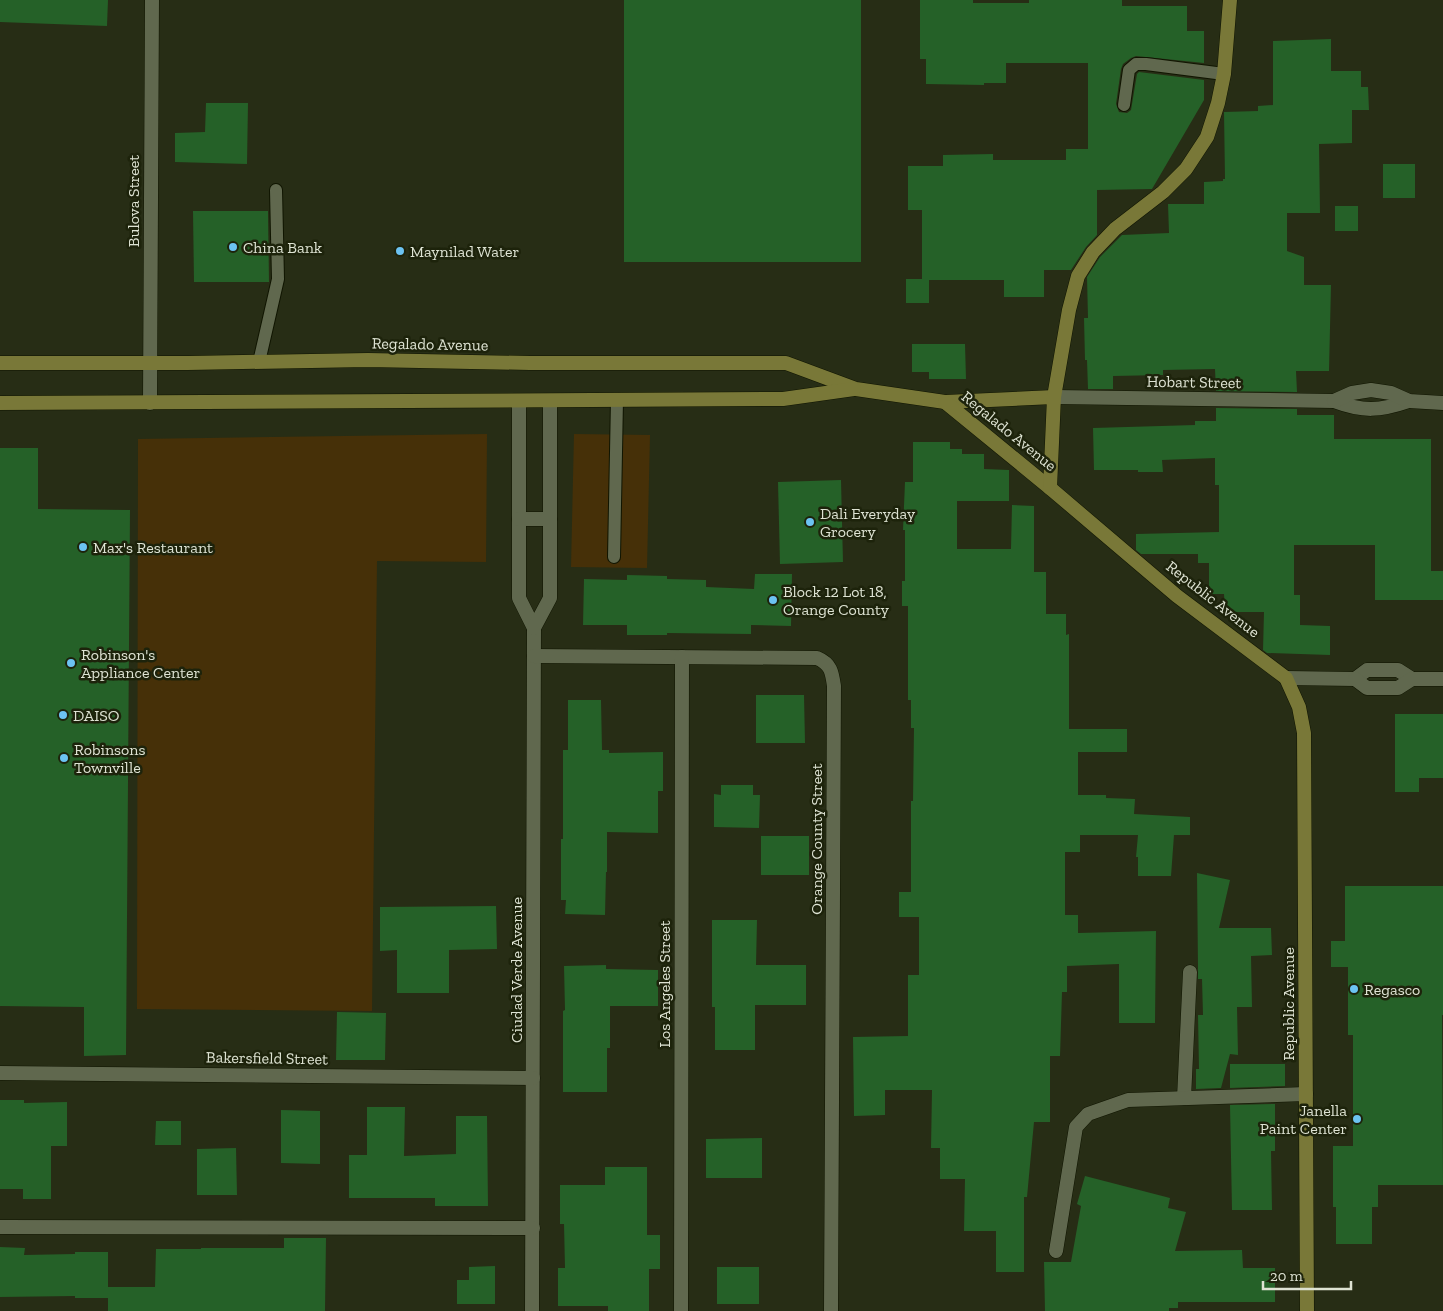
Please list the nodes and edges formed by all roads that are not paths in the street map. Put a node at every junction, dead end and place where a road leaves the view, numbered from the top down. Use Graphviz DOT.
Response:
graph roads {
  1 [pos="152,0"];
  2 [pos="1230,0"];
  3 [pos="1224,74"];
  4 [pos="1124,105"];
  5 [pos="276,190"];
  6 [pos="259,362"];
  7 [pos="150,363"];
  8 [pos="0,364"];
  9 [pos="856,389"];
  10 [pos="1054,397"];
  11 [pos="617,400"];
  12 [pos="519,401"];
  13 [pos="550,401"];
  14 [pos="1334,401"];
  15 [pos="1408,401"];
  16 [pos="150,402"];
  17 [pos="945,402"];
  18 [pos="1443,403"];
  19 [pos="0,404"];
  20 [pos="1050,488"];
  21 [pos="519,519"];
  22 [pos="550,519"];
  23 [pos="614,557"];
  24 [pos="534,628"];
  25 [pos="534,656"];
  26 [pos="682,657"];
  27 [pos="1286,678"];
  28 [pos="1443,679"];
  29 [pos="1190,972"];
  30 [pos="0,1072"];
  31 [pos="533,1078"];
  32 [pos="1306,1094"];
  33 [pos="1184,1098"];
  34 [pos="0,1227"];
  35 [pos="533,1228"];
  36 [pos="1056,1251"];
  37 [pos="532,1311"];
  38 [pos="681,1311"];
  39 [pos="830,1311"];
  40 [pos="1308,1311"];
  1 -- 7 [label="street, Bulova Street"];
  2 -- 3 [label="main road"];
  3 -- 4 [label="lane"];
  3 -- 10 [label="main road"];
  5 -- 6 [label="lane"];
  6 -- 7 [label="main road, Regalado Avenue"];
  6 -- 9 [label="main road, Regalado Avenue"];
  7 -- 8 [label="main road, Regalado Avenue"];
  7 -- 16 [label="street, Bulova Street"];
  9 -- 11 [label="main road, Regalado Avenue"];
  9 -- 17 [label="main road, Regalado Avenue"];
  10 -- 14 [label="street, Hobart Street"];
  10 -- 17 [label="main road, Regalado Avenue"];
  10 -- 20 [label="main road"];
  11 -- 13 [label="main road, Regalado Avenue"];
  11 -- 23 [label="lane"];
  12 -- 13 [label="main road, Regalado Avenue"];
  12 -- 16 [label="main road, Regalado Avenue"];
  12 -- 21 [label="street, Ciudad Verde Avenue"];
  13 -- 22 [label="street, Ciudad Verde Avenue"];
  14 -- 15 [label="street, Hobart Street"];
  14 -- 15 [label="street, Hobart Street"];
  15 -- 18 [label="street, Hobart Street"];
  16 -- 19 [label="main road, Regalado Avenue"];
  17 -- 20 [label="main road, Regalado Avenue"];
  20 -- 27 [label="main road, Republic Avenue"];
  21 -- 22 [label="street"];
  21 -- 24 [label="street, Ciudad Verde Avenue"];
  22 -- 24 [label="street, Ciudad Verde Avenue"];
  24 -- 25 [label="street, Ciudad Verde Avenue"];
  25 -- 26 [label="street, Orange County Street"];
  25 -- 31 [label="street, Ciudad Verde Avenue"];
  26 -- 38 [label="street, Los Angeles Street"];
  26 -- 39 [label="street, Orange County Street"];
  27 -- 28 [label="street"];
  27 -- 32 [label="main road, Republic Avenue"];
  29 -- 33 [label="street"];
  30 -- 31 [label="street, Bakersfield Street"];
  31 -- 35 [label="street, Ciudad Verde Avenue"];
  32 -- 33 [label="street"];
  32 -- 40 [label="main road, Republic Avenue"];
  33 -- 36 [label="street"];
  34 -- 35 [label="street"];
  35 -- 37 [label="street, Ciudad Verde Avenue"];
}
